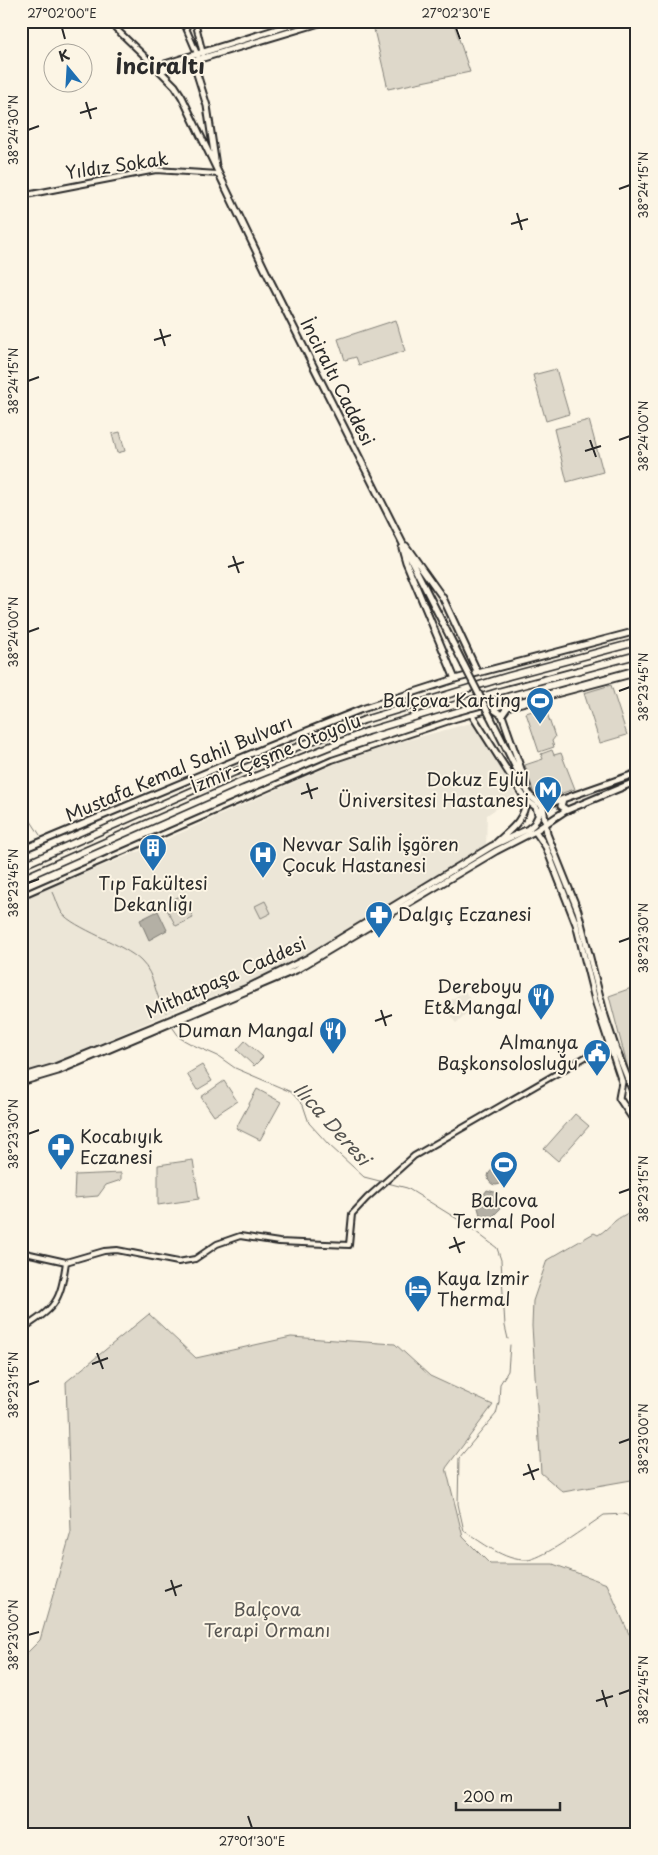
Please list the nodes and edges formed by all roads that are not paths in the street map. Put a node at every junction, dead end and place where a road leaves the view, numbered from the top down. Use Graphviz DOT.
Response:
graph roads {
  1 [pos="108,21"];
  2 [pos="183,21"];
  3 [pos="195,21"];
  4 [pos="303,21"];
  5 [pos="326,21"];
  6 [pos="203,52"];
  7 [pos="196,54"];
  8 [pos="202,58"];
  9 [pos="193,61"];
  10 [pos="160,70"];
  11 [pos="218,174"];
  12 [pos="21,196"];
  13 [pos="401,540"];
  14 [pos="637,632"];
  15 [pos="637,642"];
  16 [pos="637,654"];
  17 [pos="637,669"];
  18 [pos="478,673"];
  19 [pos="637,673"];
  20 [pos="456,679"];
  21 [pos="496,708"];
  22 [pos="507,708"];
  23 [pos="472,715"];
  24 [pos="502,715"];
  25 [pos="637,773"];
  26 [pos="637,782"];
  27 [pos="527,798"];
  28 [pos="563,798"];
  29 [pos="542,806"];
  30 [pos="568,810"];
  31 [pos="538,812"];
  32 [pos="546,823"];
  33 [pos="535,831"];
  34 [pos="494,848"];
  35 [pos="21,850"];
  36 [pos="21,866"];
  37 [pos="21,879"];
  38 [pos="21,896"];
  39 [pos="611,1047"];
  40 [pos="21,1077"];
  41 [pos="21,1082"];
  42 [pos="634,1090"];
  43 [pos="620,1092"];
  44 [pos="636,1097"];
  45 [pos="624,1104"];
  46 [pos="637,1108"];
  47 [pos="637,1126"];
  48 [pos="21,1252"];
  49 [pos="66,1262"];
  50 [pos="21,1330"];
  1 -- 10 [label="street, İnciraltı Caddesi"];
  2 -- 7 [label="street"];
  3 -- 6 [label="street"];
  4 -- 6 [label="main road"];
  5 -- 8 [label="main road"];
  6 -- 7 [label="main road"];
  6 -- 8 [label="street"];
  7 -- 8 [label="street"];
  7 -- 10 [label="main road"];
  8 -- 9 [label="main road"];
  9 -- 10 [label="main road"];
  9 -- 11 [label="main road"];
  10 -- 11 [label="main road, İnciraltı Caddesi"];
  11 -- 12 [label="street, Yıldız Sokak"];
  11 -- 13 [label="main road, İnciraltı Caddesi"];
  13 -- 18 [label="main road"];
  13 -- 20 [label="main road"];
  13 -- 27 [label="main road, İnciraltı Caddesi, bridge"];
  14 -- 18 [label="main road, Mustafa Kemal Sahil Bulvarı"];
  15 -- 36 [label="highway, İzmir-Çeşme Otoyolu"];
  16 -- 37 [label="highway, İzmir-Çeşme Otoyolu"];
  17 -- 21 [label="street"];
  18 -- 20 [label="main road, Mustafa Kemal Sahil Bulvarı"];
  19 -- 22 [label="street"];
  20 -- 35 [label="main road, Mustafa Kemal Sahil Bulvarı"];
  21 -- 22 [label="street"];
  21 -- 23 [label="street"];
  21 -- 24 [label="main road"];
  22 -- 24 [label="main road"];
  23 -- 27 [label="main road"];
  23 -- 38 [label="street"];
  24 -- 27 [label="main road"];
  25 -- 28 [label="main road"];
  26 -- 30 [label="main road, Mithatpaşa Caddesi"];
  27 -- 29 [label="main road"];
  27 -- 31 [label="main road"];
  27 -- 34 [label="main road"];
  28 -- 29 [label="main road"];
  28 -- 30 [label="main road"];
  29 -- 31 [label="main road, Mithatpaşa Caddesi"];
  29 -- 32 [label="main road"];
  30 -- 32 [label="main road, Mithatpaşa Caddesi"];
  31 -- 33 [label="main road"];
  31 -- 34 [label="main road, Mithatpaşa Caddesi"];
  32 -- 33 [label="main road, Mithatpaşa Caddesi"];
  32 -- 39 [label="main road"];
  33 -- 34 [label="main road, Mithatpaşa Caddesi"];
  33 -- 39 [label="main road"];
  34 -- 40 [label="main road, Mithatpaşa Caddesi"];
  34 -- 41 [label="main road, Mithatpaşa Caddesi"];
  39 -- 42 [label="main road"];
  39 -- 43 [label="main road"];
  39 -- 49 [label="street"];
  42 -- 43 [label="main road"];
  42 -- 44 [label="main road"];
  43 -- 45 [label="main road"];
  44 -- 45 [label="main road"];
  44 -- 46 [label="main road"];
  45 -- 47 [label="main road"];
  48 -- 49 [label="street"];
  49 -- 50 [label="street"];
}
